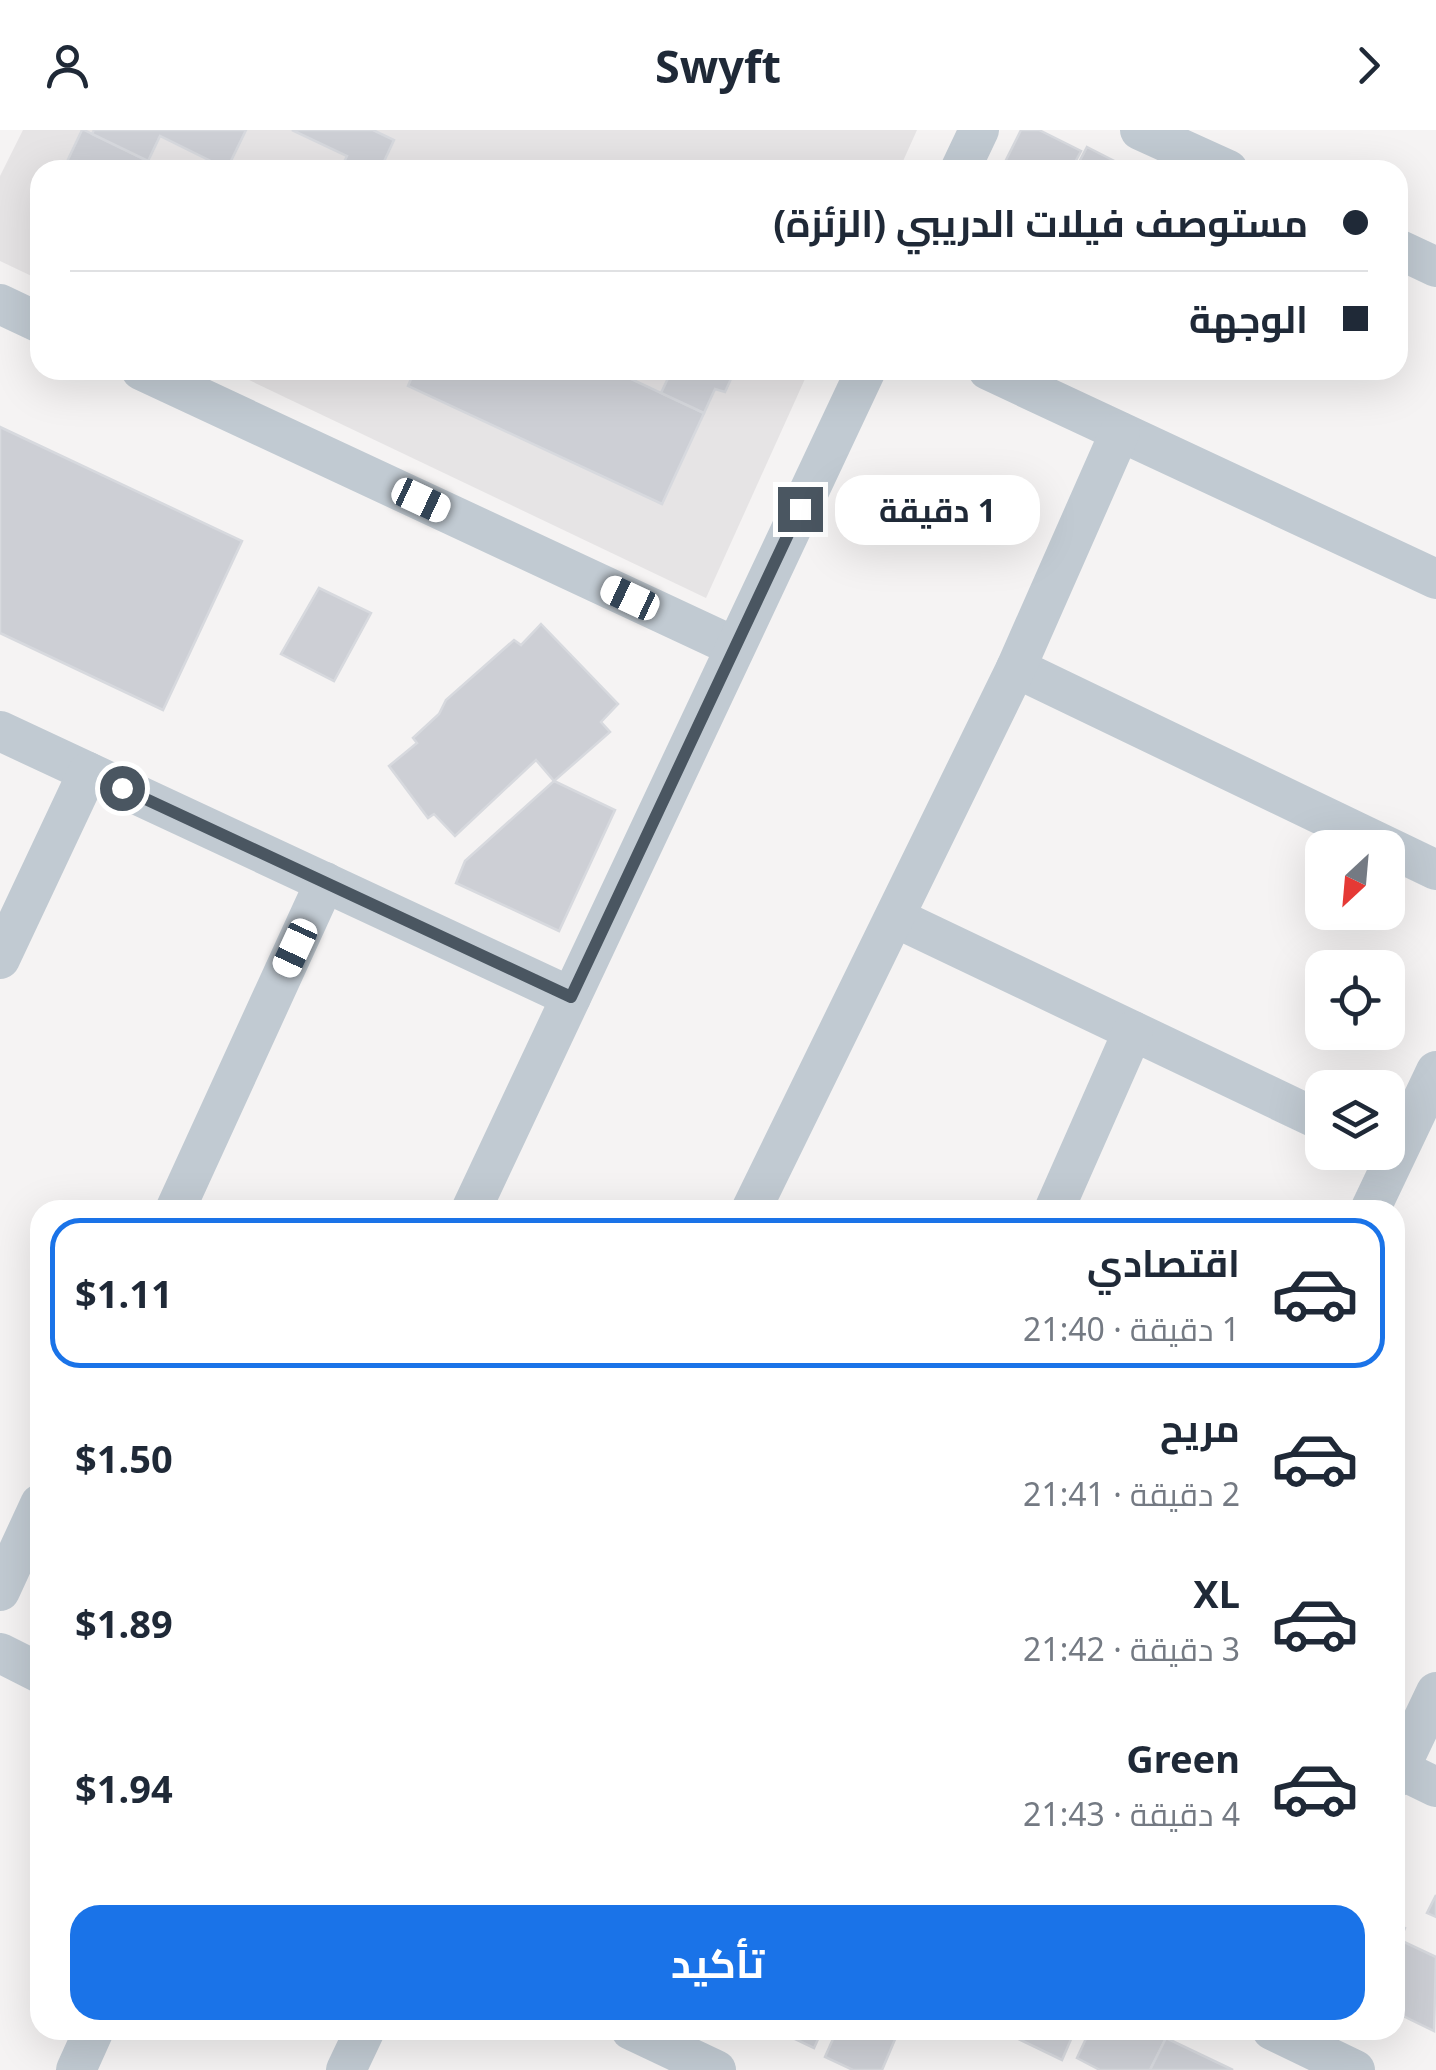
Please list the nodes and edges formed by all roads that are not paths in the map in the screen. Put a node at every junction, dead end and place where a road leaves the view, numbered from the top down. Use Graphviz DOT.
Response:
graph roads {
  1 [pos="979,130"];
  2 [pos="1140,130"];
  3 [pos="1193,141"];
  4 [pos="965,160"];
  5 [pos="1216,160"];
  6 [pos="0,304"];
  7 [pos="30,318"];
  8 [pos="163,380"];
  9 [pos="861,380"];
  10 [pos="1009,380"];
  11 [pos="1120,432"];
  12 [pos="1436,579"];
  13 [pos="735,648"];
  14 [pos="1016,668"];
  15 [pos="0,730"];
  16 [pos="88,772"];
  17 [pos="1436,870"];
  18 [pos="325,882"];
  19 [pos="896,918"];
  20 [pos="0,960"];
  21 [pos="571,997"];
  22 [pos="1133,1031"];
  23 [pos="1436,1071"];
  24 [pos="1305,1113"];
  25 [pos="1405,1129"];
  26 [pos="1386,1170"];
  27 [pos="180,1200"];
  28 [pos="476,1200"];
  29 [pos="756,1200"];
  30 [pos="1058,1200"];
  31 [pos="1374,1200"];
  32 [pos="30,1526"];
  33 [pos="0,1591"];
  34 [pos="0,1652"];
  35 [pos="30,1667"];
  36 [pos="1436,1692"];
  37 [pos="1405,1757"];
  38 [pos="1405,1777"];
  39 [pos="1436,1787"];
  40 [pos="90,2040"];
  41 [pos="360,2040"];
  42 [pos="652,2040"];
  43 [pos="1294,2040"];
  44 [pos="76,2070"];
  45 [pos="346,2070"];
  46 [pos="716,2070"];
  47 [pos="1355,2070"];
  1 -- 4 [label="street"];
  2 -- 3 [label="street"];
  3 -- 5 [label="street"];
  6 -- 7 [label="street"];
  8 -- 13 [label="street"];
  9 -- 13 [label="street"];
  10 -- 11 [label="street"];
  11 -- 12 [label="street"];
  11 -- 14 [label="street"];
  13 -- 21 [label="street"];
  14 -- 17 [label="street"];
  14 -- 19 [label="street"];
  15 -- 16 [label="street"];
  16 -- 18 [label="street"];
  16 -- 20 [label="street"];
  18 -- 21 [label="street"];
  18 -- 27 [label="street"];
  19 -- 22 [label="street"];
  19 -- 29 [label="street"];
  21 -- 28 [label="street"];
  22 -- 24 [label="street"];
  22 -- 30 [label="street"];
  23 -- 25 [label="street"];
  26 -- 31 [label="street"];
  32 -- 33 [label="street"];
  34 -- 35 [label="street"];
  36 -- 37 [label="street"];
  38 -- 39 [label="street"];
  40 -- 44 [label="street"];
  41 -- 45 [label="street"];
  42 -- 46 [label="street"];
  43 -- 47 [label="street"];
}
